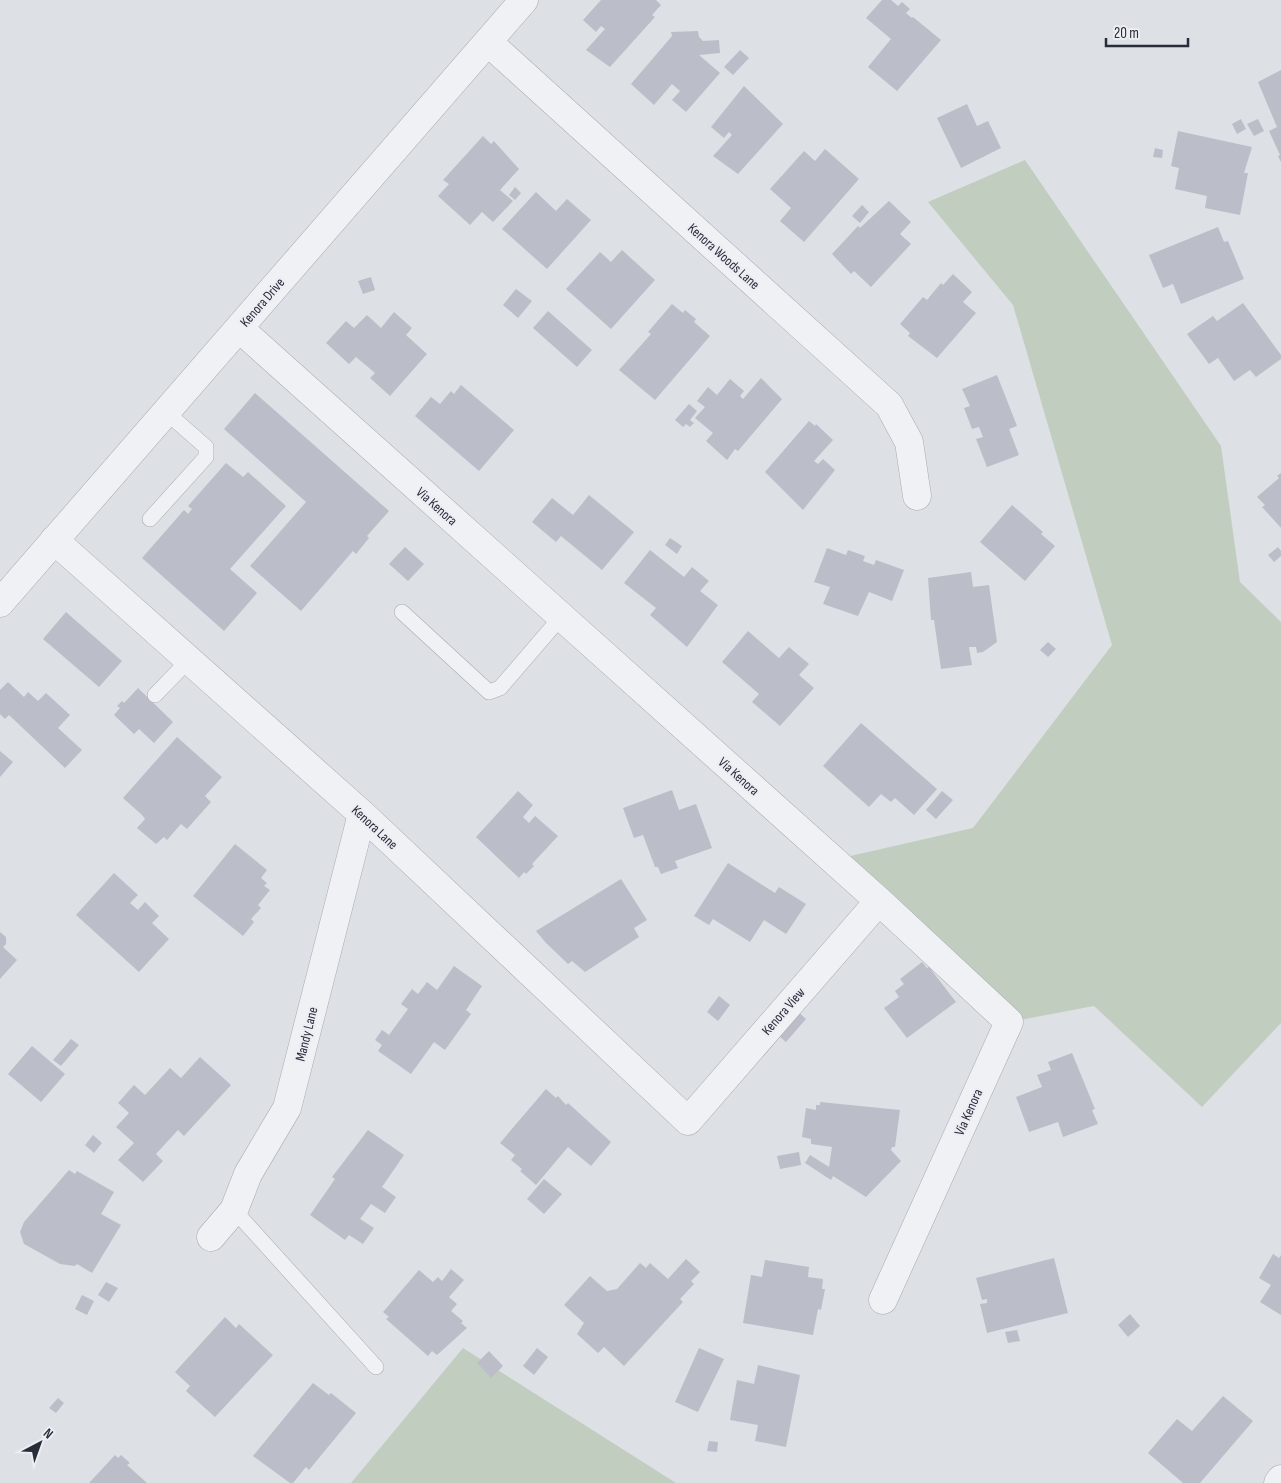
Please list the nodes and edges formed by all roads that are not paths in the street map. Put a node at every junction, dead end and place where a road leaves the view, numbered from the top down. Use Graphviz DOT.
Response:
graph roads {
  1 [pos="524,0"];
  2 [pos="488,42"];
  3 [pos="238,328"];
  4 [pos="166,412"];
  5 [pos="917,496"];
  6 [pos="150,520"];
  7 [pos="54,540"];
  8 [pos="0,603"];
  9 [pos="402,612"];
  10 [pos="561,617"];
  11 [pos="188,660"];
  12 [pos="155,695"];
  13 [pos="362,814"];
  14 [pos="878,901"];
  15 [pos="688,1121"];
  16 [pos="234,1210"];
  17 [pos="211,1237"];
  18 [pos="883,1300"];
  19 [pos="376,1367"];
  20 [pos="1281,1480"];
  21 [pos="1278,1483"];
  1 -- 2 [label="street, Kenora Drive"];
  2 -- 3 [label="street, Kenora Drive"];
  2 -- 5 [label="street, Kenora Woods Lane"];
  3 -- 4 [label="street, Kenora Drive"];
  3 -- 10 [label="street, Via Kenora"];
  4 -- 6 [label="lane"];
  4 -- 7 [label="street, Kenora Drive"];
  7 -- 8 [label="street, Kenora Drive"];
  7 -- 11 [label="street, Kenora Lane"];
  9 -- 10 [label="lane"];
  10 -- 14 [label="street, Via Kenora"];
  11 -- 12 [label="lane"];
  11 -- 13 [label="street, Kenora Lane"];
  13 -- 15 [label="street, Kenora Lane"];
  13 -- 16 [label="street, Mandy Lane"];
  14 -- 15 [label="street, Kenora View"];
  14 -- 18 [label="street, Via Kenora"];
  16 -- 17 [label="street, Mandy Lane"];
  16 -- 19 [label="lane"];
  20 -- 21 [label="street"];
}
